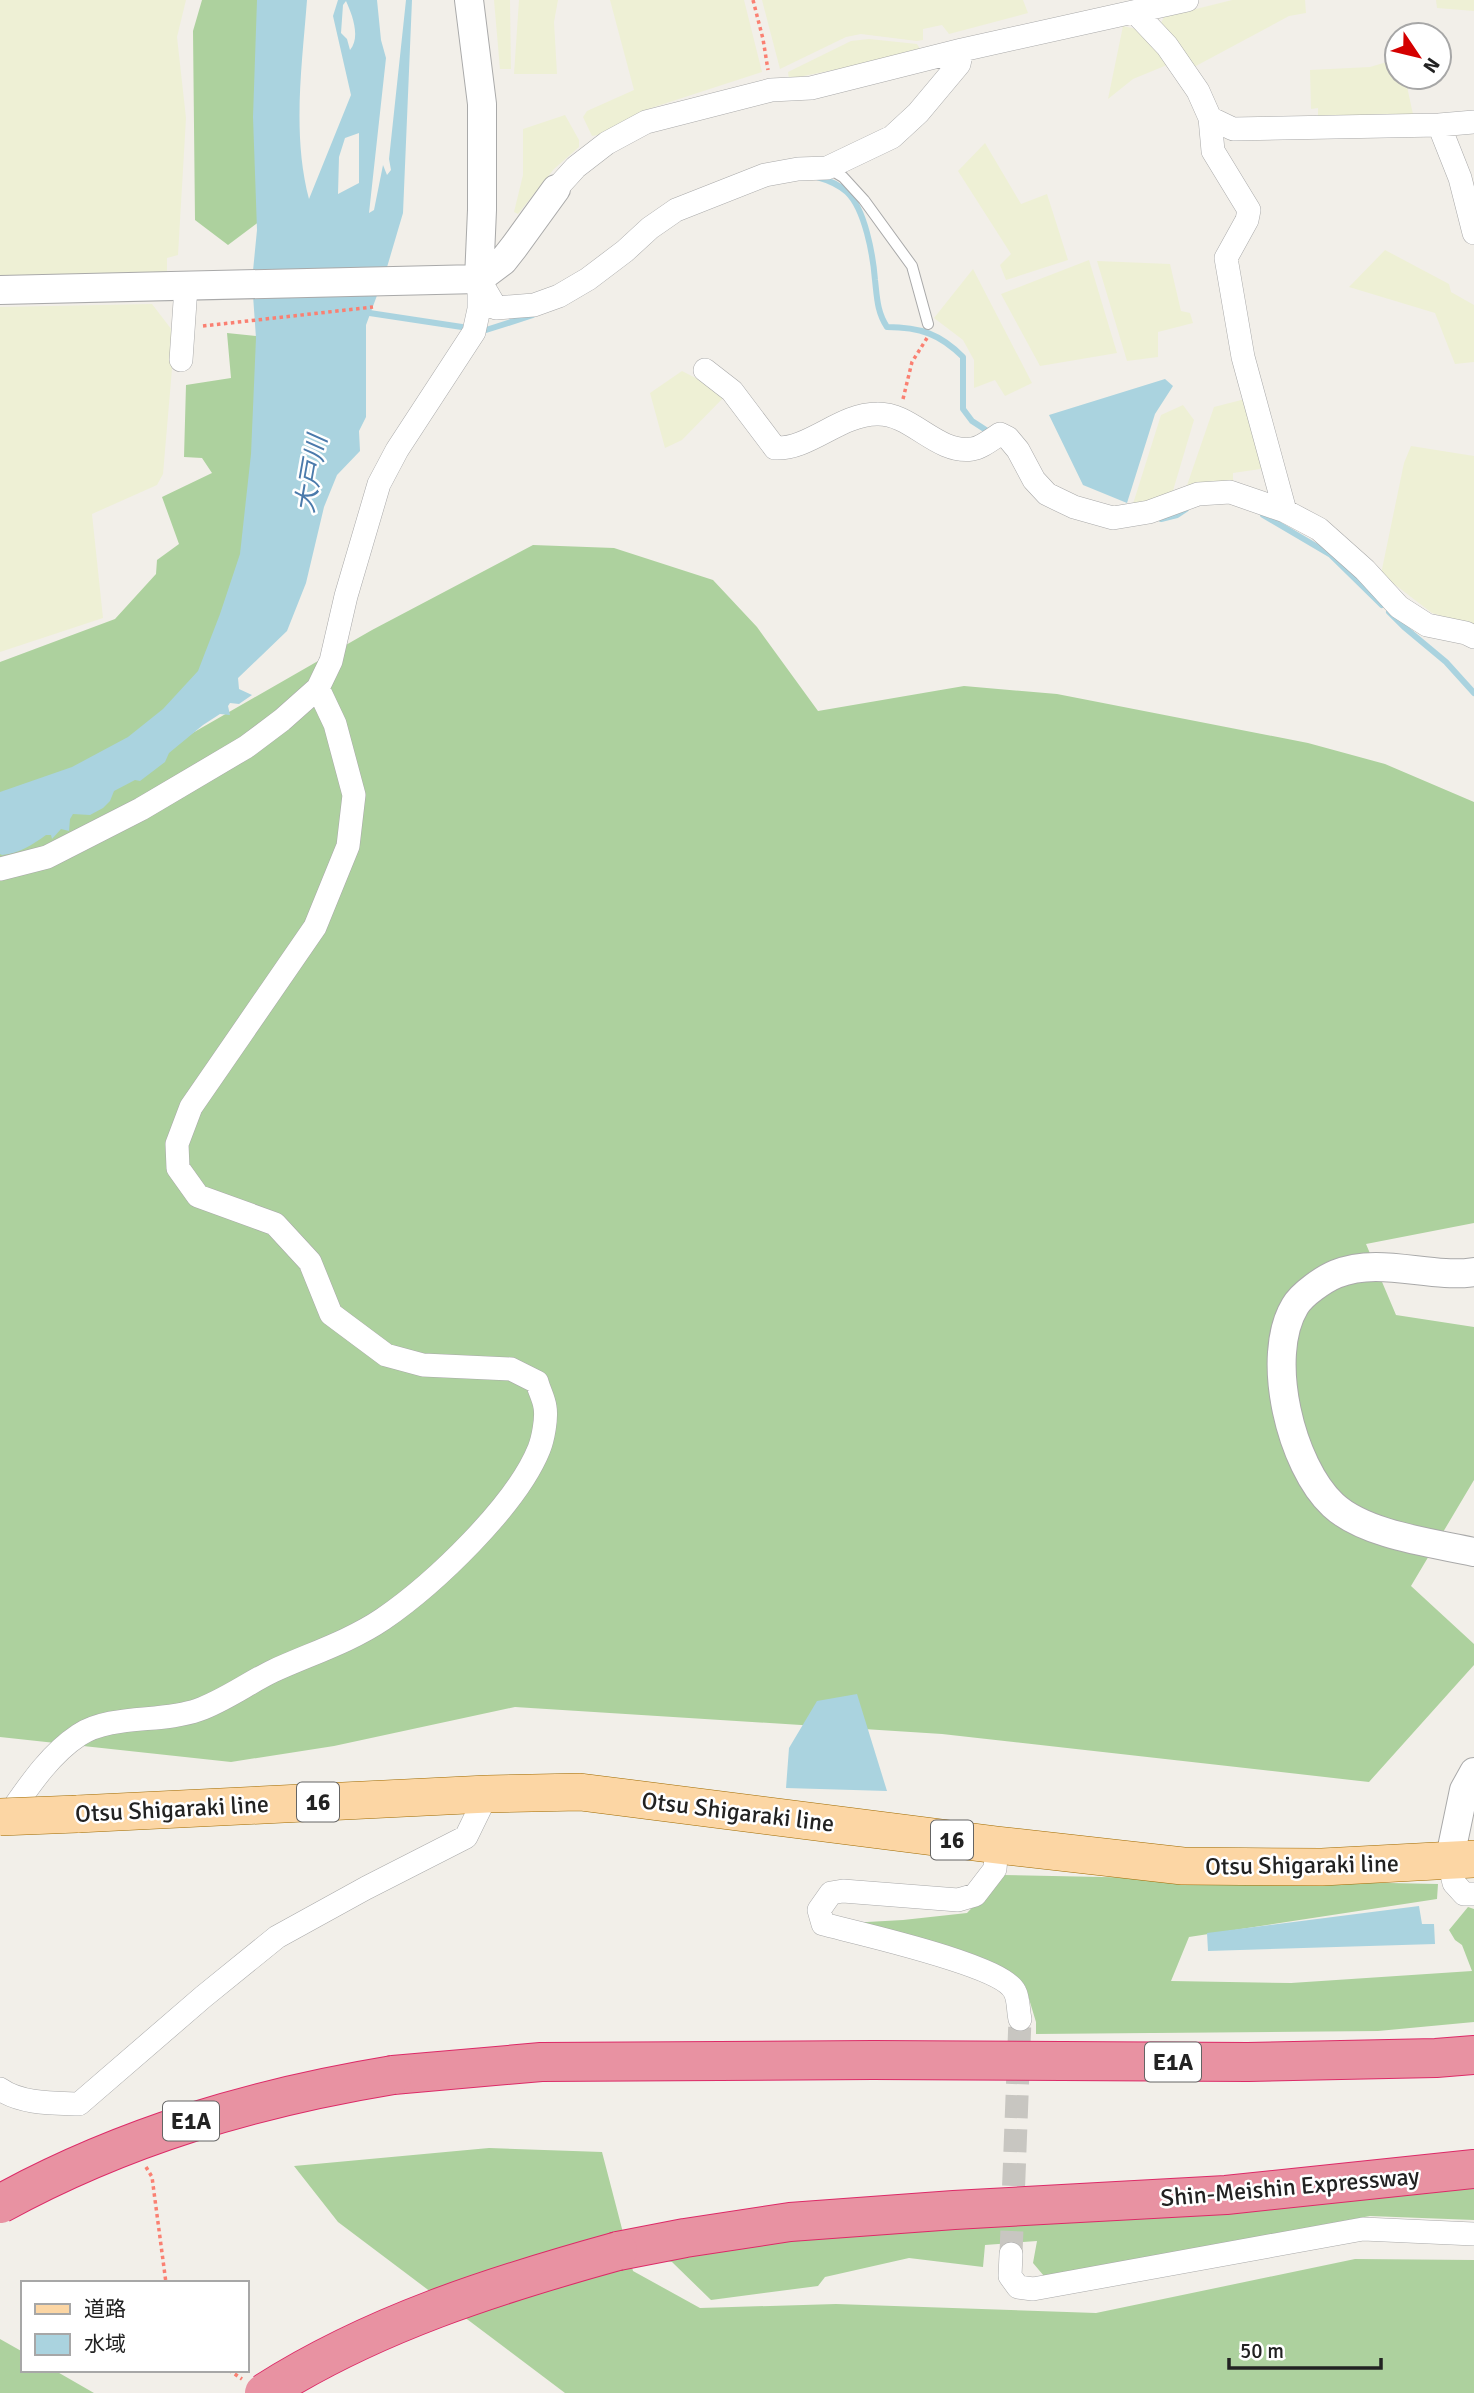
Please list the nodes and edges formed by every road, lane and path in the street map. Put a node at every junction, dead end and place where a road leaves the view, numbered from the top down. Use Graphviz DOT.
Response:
graph roads {
  1 [pos="469,0"];
  2 [pos="753,0"];
  3 [pos="1187,0"];
  4 [pos="1144,7"];
  5 [pos="962,50"];
  6 [pos="771,90"];
  7 [pos="1210,118"];
  8 [pos="1474,122"];
  9 [pos="1439,125"];
  10 [pos="827,168"];
  11 [pos="556,189"];
  12 [pos="1474,233"];
  13 [pos="479,279"];
  14 [pos="186,287"];
  15 [pos="0,290"];
  16 [pos="382,306"];
  17 [pos="228,324"];
  18 [pos="928,324"];
  19 [pos="926,340"];
  20 [pos="181,360"];
  21 [pos="705,370"];
  22 [pos="897,417"];
  23 [pos="1284,511"];
  24 [pos="1474,637"];
  25 [pos="318,688"];
  26 [pos="0,869"];
  27 [pos="1474,1272"];
  28 [pos="1474,1552"];
  29 [pos="1474,1772"];
  30 [pos="487,1794"];
  31 [pos="0,1817"];
  32 [pos="0,1827"];
  33 [pos="997,1845"];
  34 [pos="1462,1860"];
  35 [pos="1474,1894"];
  36 [pos="1020,2019"];
  37 [pos="1474,2054"];
  38 [pos="0,2089"];
  39 [pos="142,2160"];
  40 [pos="1474,2169"];
  41 [pos="0,2204"];
  42 [pos="1474,2234"];
  43 [pos="1011,2254"];
  44 [pos="166,2281"];
  45 [pos="264,2393"];
  1 -- 13 [label="street"];
  2 -- 6 [label="path"];
  3 -- 4 [label="street"];
  4 -- 5 [label="street"];
  4 -- 7 [label="street"];
  5 -- 6 [label="street"];
  5 -- 10 [label="street"];
  6 -- 11 [label="street"];
  7 -- 9 [label="street"];
  7 -- 23 [label="street"];
  8 -- 9 [label="street"];
  9 -- 12 [label="street"];
  10 -- 13 [label="street"];
  10 -- 18 [label="lane"];
  11 -- 13 [label="street"];
  13 -- 14 [label="street"];
  13 -- 25 [label="street"];
  14 -- 15 [label="street"];
  14 -- 20 [label="street"];
  16 -- 17 [label="path"];
  19 -- 22 [label="path"];
  21 -- 22 [label="street"];
  22 -- 23 [label="street"];
  23 -- 24 [label="street"];
  25 -- 26 [label="street"];
  25 -- 32 [label="street"];
  27 -- 28 [label="street"];
  29 -- 34 [label="street"];
  30 -- 31 [label="main road, Otsu Shigaraki line / 16, bridge"];
  30 -- 33 [label="main road, Otsu Shigaraki line / 16"];
  30 -- 38 [label="street"];
  33 -- 34 [label="main road, Otsu Shigaraki line / 16"];
  33 -- 36 [label="street"];
  34 -- 35 [label="street"];
  37 -- 41 [label="highway, E1A, bridge"];
  39 -- 44 [label="path"];
  40 -- 45 [label="highway, Shin-Meishin Expressway, bridge"];
  42 -- 43 [label="street"];
}
